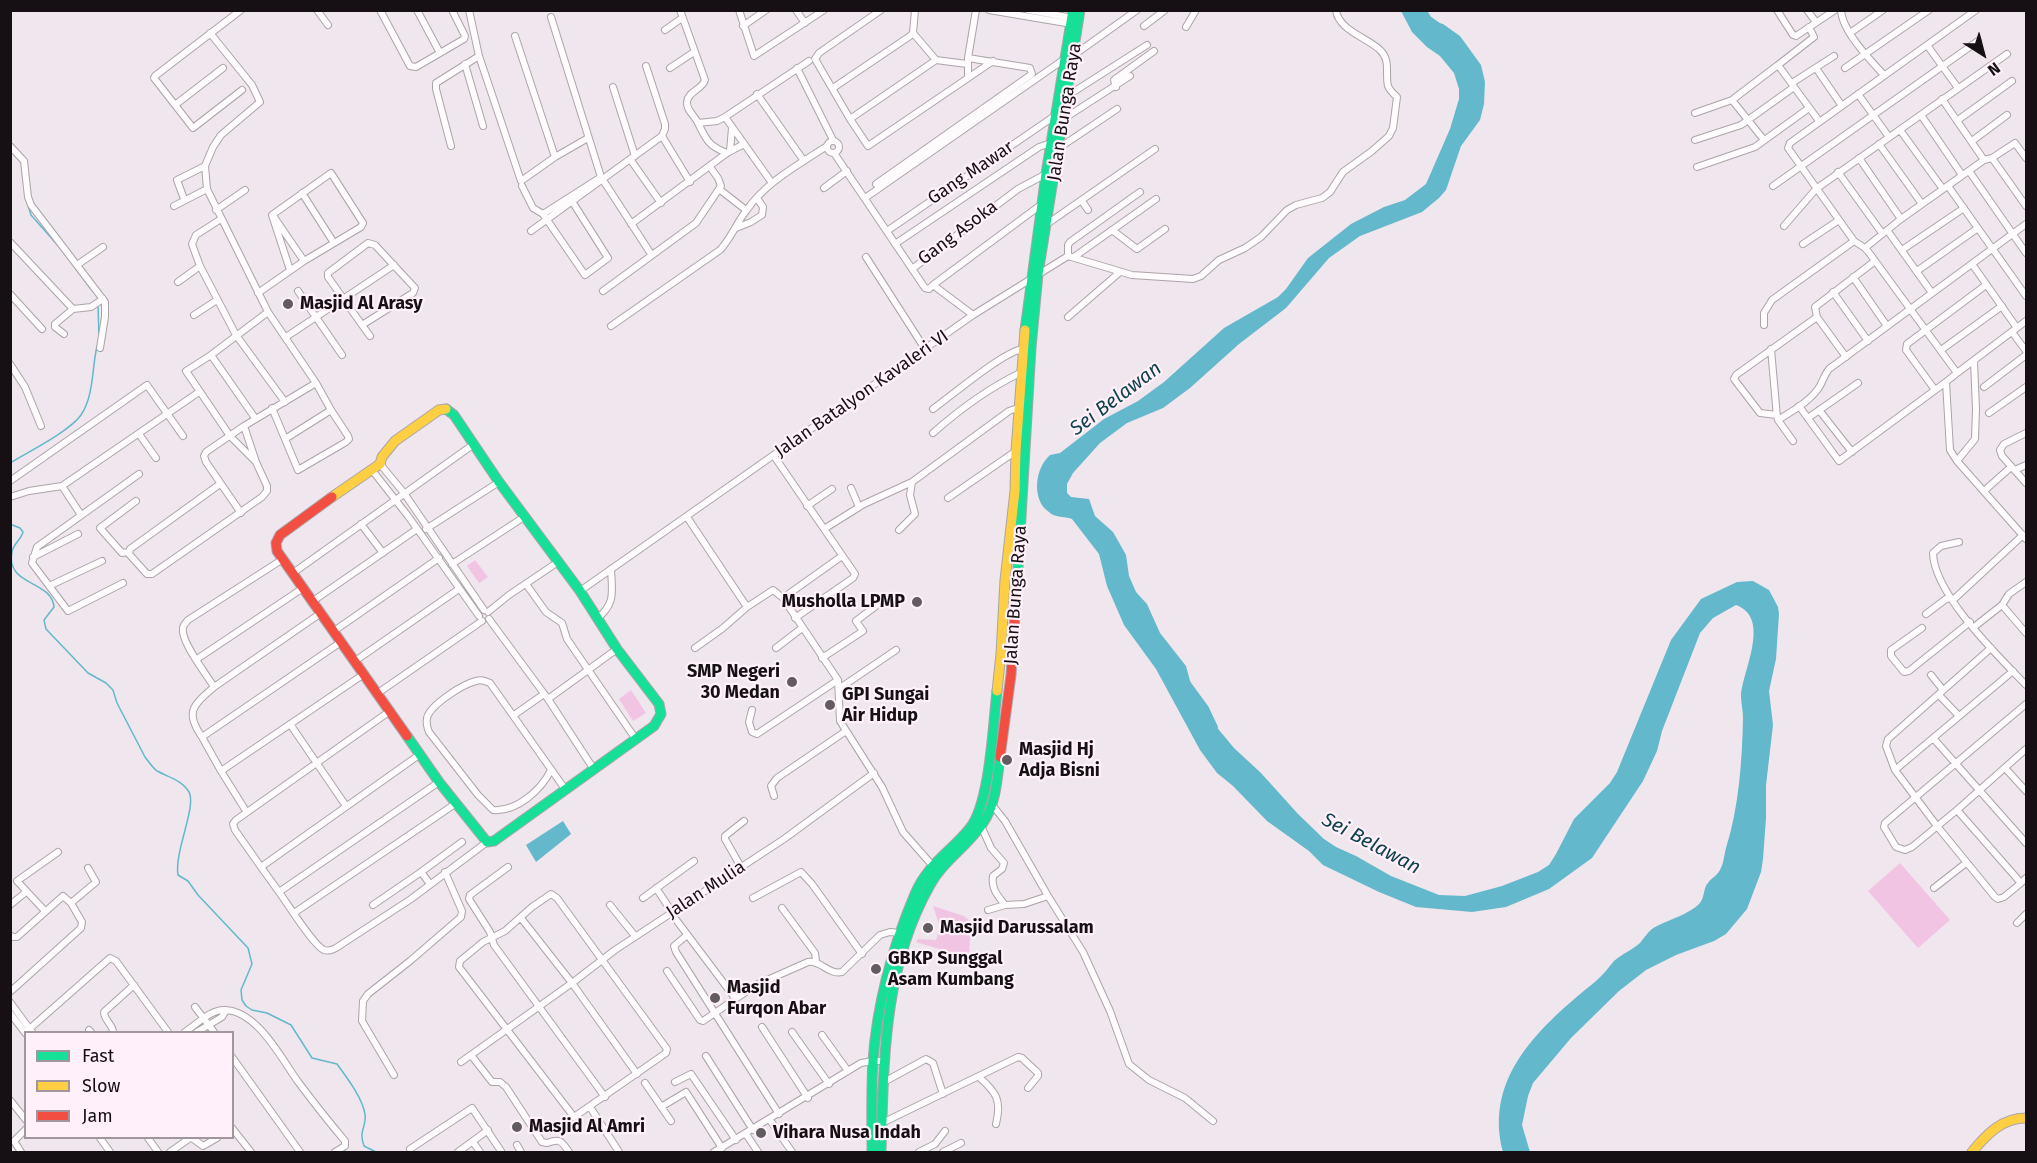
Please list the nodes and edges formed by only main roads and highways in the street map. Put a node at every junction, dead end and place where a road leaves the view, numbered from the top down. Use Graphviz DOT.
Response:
graph roads {
  1 [pos="1076,18"];
  2 [pos="1070,56"];
  3 [pos="1060,116"];
  4 [pos="1055,146"];
  5 [pos="1035,276"];
  6 [pos="487,842"];
  7 [pos="936,868"];
  8 [pos="912,916"];
  9 [pos="2026,1119"];
  10 [pos="872,1152"];
  11 [pos="881,1152"];
  12 [pos="1972,1152"];
  1 -- 2 [label="main road, Jalan Bunga Raya"];
  2 -- 3 [label="main road, Jalan Bunga Raya"];
  2 -- 3 [label="main road, Jalan Bunga Raya"];
  3 -- 4 [label="main road, Jalan Bunga Raya"];
  4 -- 5 [label="main road, Jalan Bunga Raya"];
  4 -- 5 [label="main road, Jalan Bunga Raya"];
  5 -- 7 [label="main road, Jalan Bunga Raya"];
  5 -- 7 [label="main road, Jalan Bunga Raya"];
  6 -- 6 [label="main road"];
  7 -- 8 [label="main road, Jalan Bunga Raya"];
  8 -- 10 [label="main road, Jalan Bunga Raya"];
  8 -- 11 [label="main road, Jalan Bunga Raya"];
  9 -- 12 [label="main road"];
}
